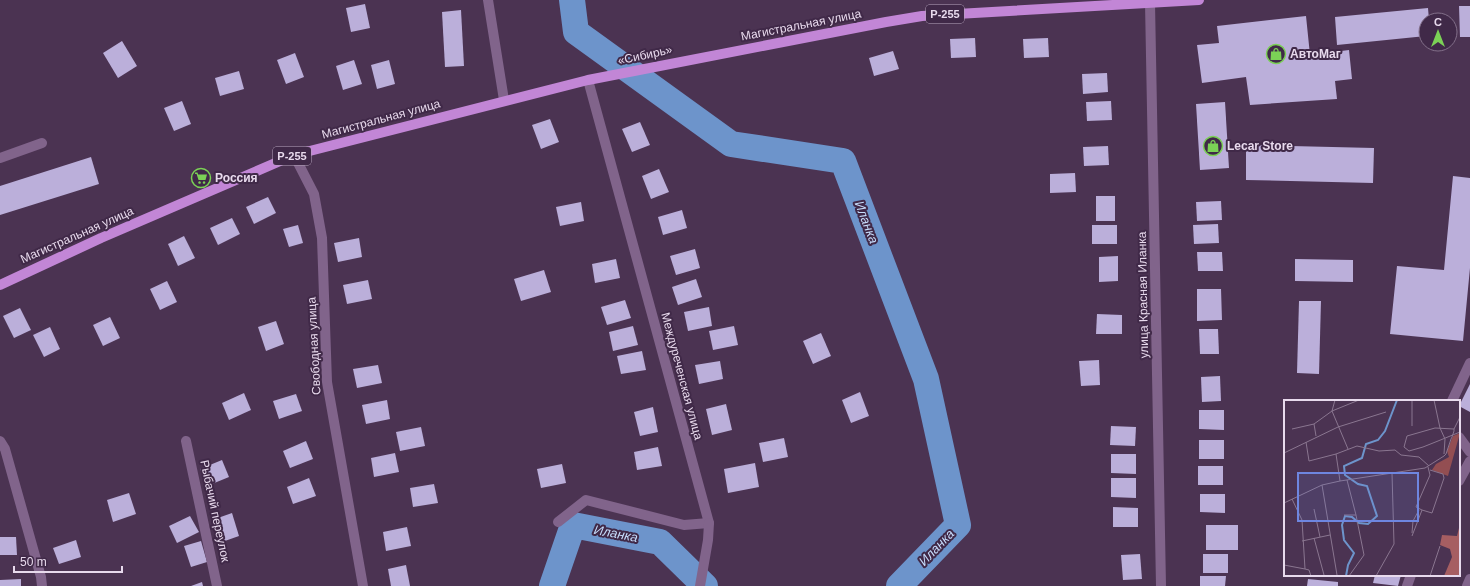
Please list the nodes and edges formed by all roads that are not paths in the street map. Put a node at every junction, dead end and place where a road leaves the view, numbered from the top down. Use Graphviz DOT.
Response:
graph roads {
  1 [pos="488,0"];
  2 [pos="1199,0"];
  3 [pos="1150,3"];
  4 [pos="695,58"];
  5 [pos="601,77"];
  6 [pos="588,80"];
  7 [pos="504,100"];
  8 [pos="42,144"];
  9 [pos="294,156"];
  10 [pos="0,158"];
  11 [pos="0,285"];
  12 [pos="1470,363"];
  13 [pos="1452,400"];
  14 [pos="1460,438"];
  15 [pos="0,441"];
  16 [pos="186,441"];
  17 [pos="1470,452"];
  18 [pos="1470,461"];
  19 [pos="1460,479"];
  20 [pos="558,522"];
  21 [pos="709,523"];
  22 [pos="1411,576"];
  23 [pos="1470,580"];
  24 [pos="42,586"];
  25 [pos="217,586"];
  26 [pos="363,586"];
  27 [pos="700,586"];
  28 [pos="1162,586"];
  29 [pos="1407,586"];
  30 [pos="1467,586"];
  1 -- 7 [label="street"];
  2 -- 3 [label="main road, Магистральная улица / Р-255"];
  3 -- 4 [label="main road, Магистральная улица / Р-255"];
  3 -- 28 [label="street, улица Красная Иланка"];
  4 -- 5 [label="main road, «Сибирь» / Р-255"];
  5 -- 6 [label="main road, Магистральная улица / Р-255"];
  6 -- 7 [label="main road, Магистральная улица / Р-255"];
  6 -- 21 [label="street, Междуреченская улица"];
  7 -- 9 [label="main road, Магистральная улица / Р-255"];
  8 -- 10 [label="street"];
  9 -- 11 [label="main road, Магистральная улица / Р-255"];
  9 -- 26 [label="street, Свободная улица"];
  12 -- 13 [label="street"];
  14 -- 17 [label="street"];
  15 -- 24 [label="street"];
  16 -- 25 [label="street, Рыбачий переулок"];
  18 -- 19 [label="street"];
  20 -- 21 [label="street"];
  21 -- 27 [label="street"];
  22 -- 29 [label="street"];
  23 -- 30 [label="street"];
}
